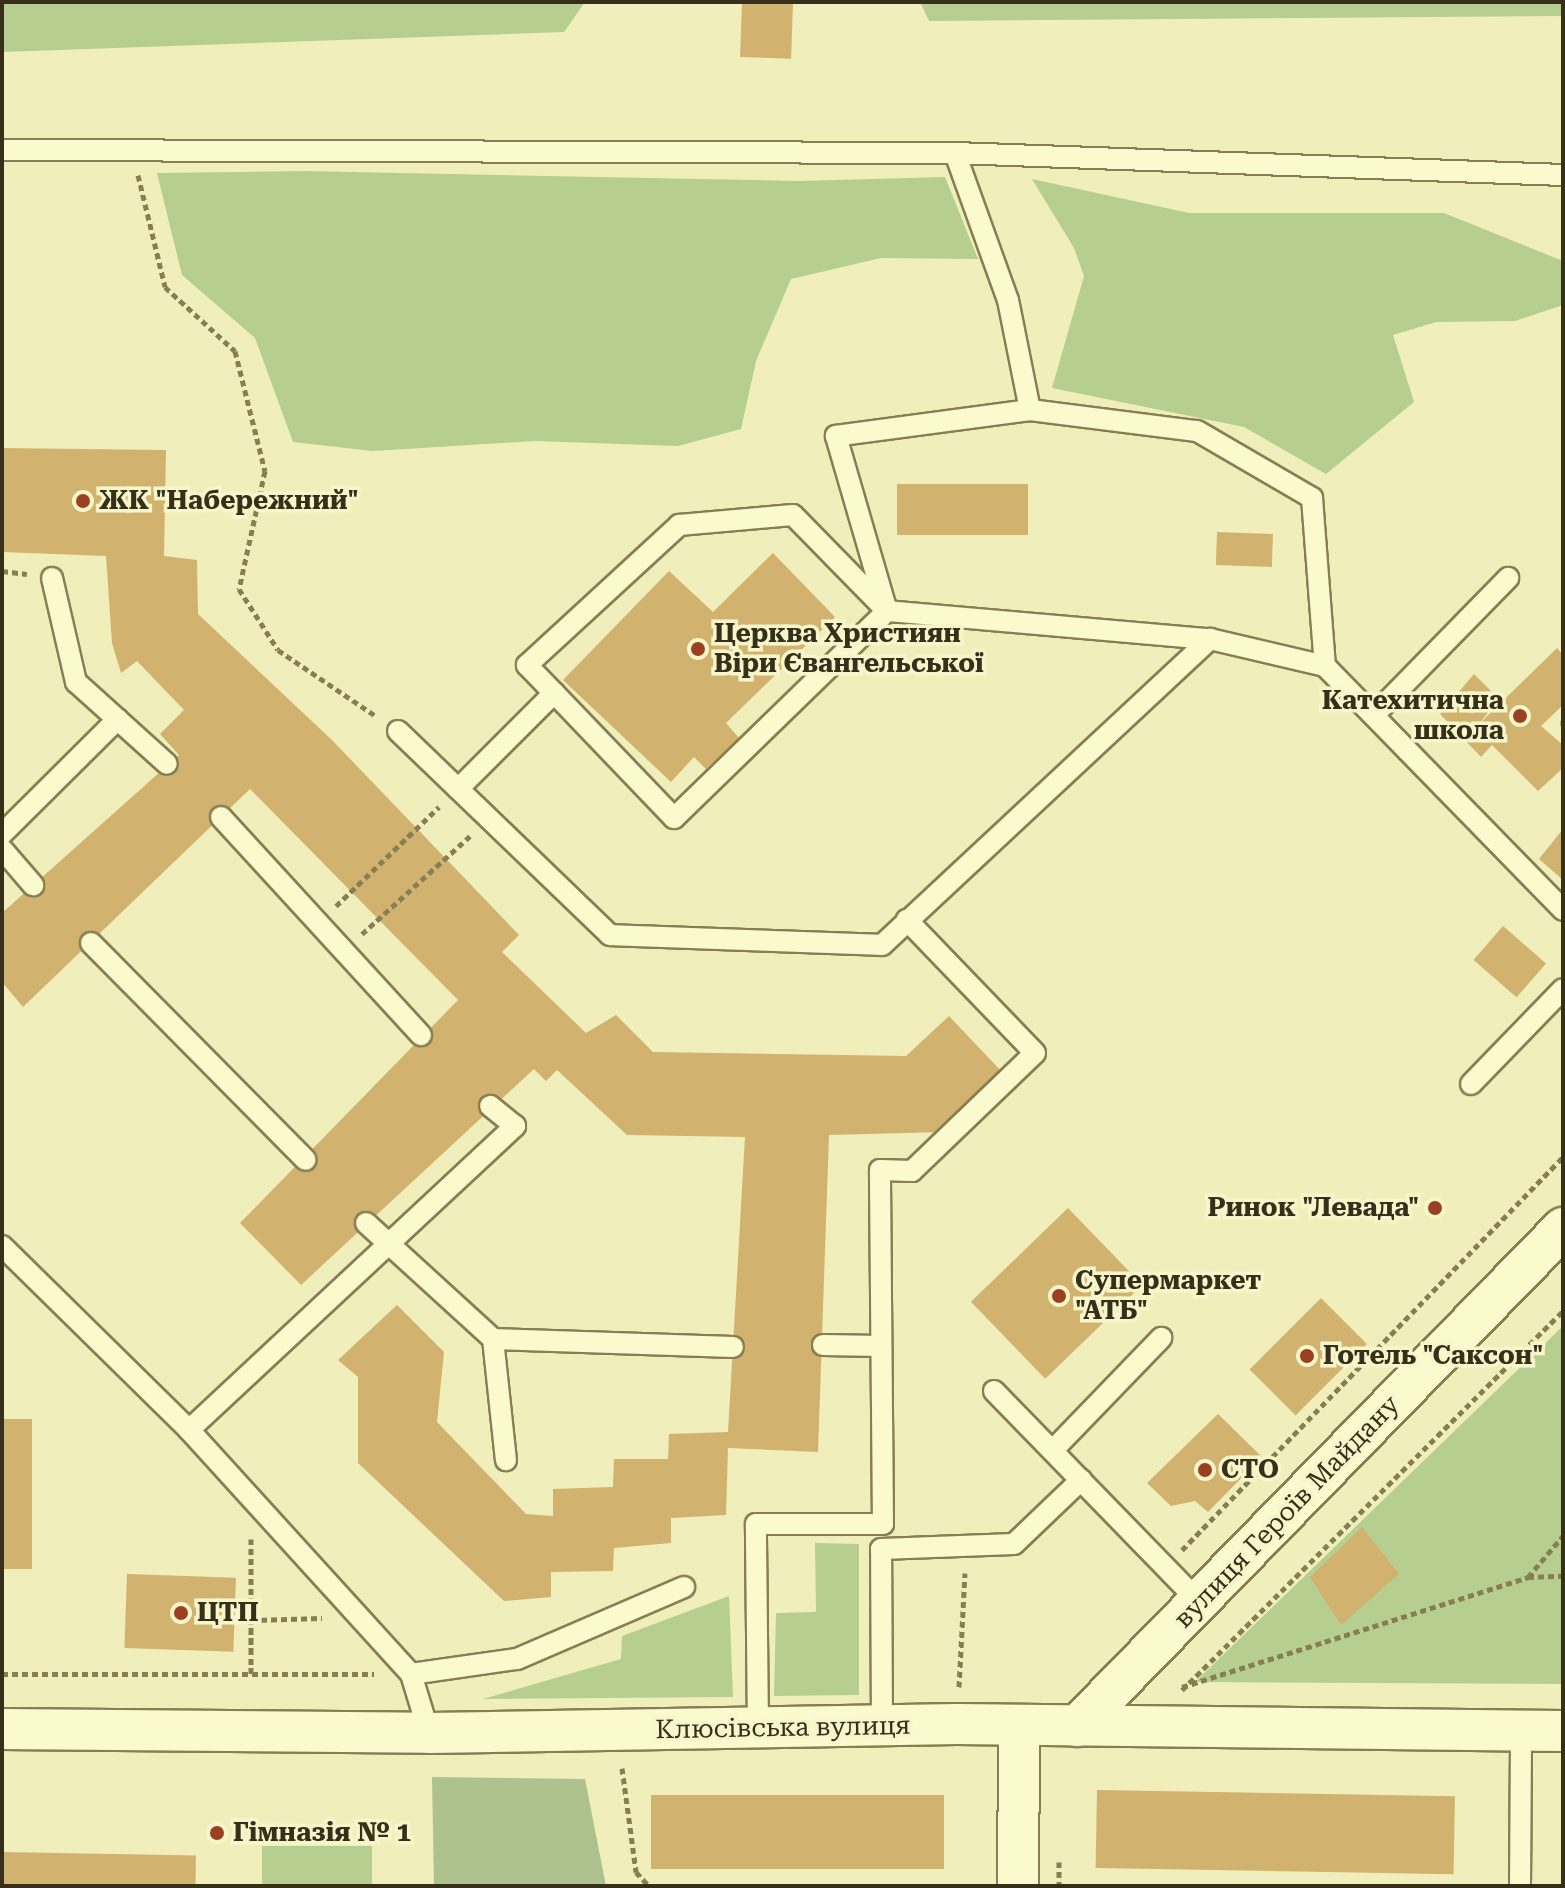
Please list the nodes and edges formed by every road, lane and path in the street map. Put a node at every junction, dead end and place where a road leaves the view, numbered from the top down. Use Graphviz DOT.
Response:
graph roads {
  1 [pos="131,147"];
  2 [pos="2,150"];
  3 [pos="955,153"];
  4 [pos="1563,175"];
  5 [pos="1030,410"];
  6 [pos="52,578"];
  7 [pos="1508,578"];
  8 [pos="887,611"];
  9 [pos="1210,639"];
  10 [pos="1325,666"];
  11 [pos="554,693"];
  12 [pos="1374,715"];
  13 [pos="118,719"];
  14 [pos="398,731"];
  15 [pos="167,764"];
  16 [pos="458,789"];
  17 [pos="221,817"];
  18 [pos="489,819"];
  19 [pos="2,834"];
  20 [pos="2,849"];
  21 [pos="33,885"];
  22 [pos="1563,910"];
  23 [pos="907,920"];
  24 [pos="318,923"];
  25 [pos="91,943"];
  26 [pos="344,951"];
  27 [pos="1563,989"];
  28 [pos="421,1035"];
  29 [pos="1471,1084"];
  30 [pos="490,1106"];
  31 [pos="1563,1157"];
  32 [pos="306,1160"];
  33 [pos="366,1223"];
  34 [pos="1563,1228"];
  35 [pos="386,1243"];
  36 [pos="2,1246"];
  37 [pos="1563,1311"];
  38 [pos="1161,1338"];
  39 [pos="493,1339"];
  40 [pos="823,1345"];
  41 [pos="881,1346"];
  42 [pos="733,1347"];
  43 [pos="994,1391"];
  44 [pos="189,1430"];
  45 [pos="1053,1450"];
  46 [pos="506,1460"];
  47 [pos="1081,1480"];
  48 [pos="251,1499"];
  49 [pos="1563,1536"];
  50 [pos="966,1547"];
  51 [pos="1166,1567"];
  52 [pos="1563,1576"];
  53 [pos="1528,1577"];
  54 [pos="684,1587"];
  55 [pos="1199,1602"];
  56 [pos="323,1618"];
  57 [pos="251,1620"];
  58 [pos="2,1674"];
  59 [pos="251,1674"];
  60 [pos="411,1674"];
  61 [pos="1181,1688"];
  62 [pos="957,1724"];
  63 [pos="882,1726"];
  64 [pos="1019,1726"];
  65 [pos="1077,1726"];
  66 [pos="2,1729"];
  67 [pos="758,1729"];
  68 [pos="1206,1730"];
  69 [pos="1563,1731"];
  70 [pos="1521,1732"];
  71 [pos="429,1733"];
  72 [pos="622,1768"];
  73 [pos="649,1886"];
  74 [pos="1018,1886"];
  75 [pos="1520,1886"];
  1 -- 2 [label="lane"];
  1 -- 3 [label="lane"];
  1 -- 14 [label="path"];
  3 -- 4 [label="lane"];
  3 -- 5 [label="lane"];
  5 -- 8 [label="lane"];
  5 -- 10 [label="lane"];
  6 -- 13 [label="lane"];
  7 -- 12 [label="lane"];
  8 -- 9 [label="lane"];
  8 -- 11 [label="lane"];
  8 -- 11 [label="lane"];
  9 -- 10 [label="lane"];
  9 -- 23 [label="lane"];
  10 -- 12 [label="lane"];
  11 -- 16 [label="lane"];
  12 -- 22 [label="lane"];
  13 -- 15 [label="lane"];
  13 -- 19 [label="lane"];
  14 -- 16 [label="lane"];
  16 -- 18 [label="lane"];
  16 -- 24 [label="path"];
  17 -- 24 [label="lane"];
  18 -- 23 [label="lane"];
  18 -- 26 [label="path"];
  20 -- 21 [label="lane"];
  23 -- 41 [label="lane"];
  24 -- 26 [label="lane"];
  25 -- 32 [label="lane"];
  26 -- 28 [label="lane"];
  27 -- 29 [label="lane"];
  30 -- 35 [label="lane"];
  31 -- 51 [label="path"];
  33 -- 35 [label="lane"];
  34 -- 55 [label="street, вулиця Героїв Майдану"];
  35 -- 39 [label="lane"];
  35 -- 44 [label="lane"];
  36 -- 44 [label="lane"];
  37 -- 61 [label="path"];
  38 -- 45 [label="lane"];
  39 -- 42 [label="lane"];
  39 -- 46 [label="lane"];
  40 -- 41 [label="lane"];
  41 -- 67 [label="lane"];
  43 -- 45 [label="lane"];
  44 -- 48 [label="lane"];
  45 -- 47 [label="lane"];
  47 -- 50 [label="lane"];
  47 -- 51 [label="lane"];
  48 -- 57 [label="path"];
  48 -- 60 [label="lane"];
  49 -- 53 [label="path"];
  50 -- 62 [label="path"];
  50 -- 63 [label="lane"];
  51 -- 55 [label="lane"];
  52 -- 53 [label="path"];
  53 -- 61 [label="path"];
  54 -- 60 [label="lane"];
  55 -- 65 [label="street, вулиця Героїв Майдану"];
  56 -- 57 [label="path"];
  57 -- 59 [label="path"];
  58 -- 59 [label="path"];
  59 -- 60 [label="path"];
  60 -- 71 [label="lane"];
  61 -- 68 [label="path"];
  62 -- 63 [label="street, Клюсівська вулиця"];
  62 -- 64 [label="street, Клюсівська вулиця"];
  63 -- 67 [label="street, Клюсівська вулиця"];
  64 -- 65 [label="street, Клюсівська вулиця"];
  64 -- 74 [label="street"];
  65 -- 68 [label="street, Клюсівська вулиця"];
  66 -- 71 [label="street, Клюсівська вулиця"];
  67 -- 71 [label="street, Клюсівська вулиця"];
  68 -- 70 [label="street, Клюсівська вулиця"];
  69 -- 70 [label="street, Клюсівська вулиця"];
  70 -- 75 [label="lane"];
  72 -- 73 [label="path"];
}
